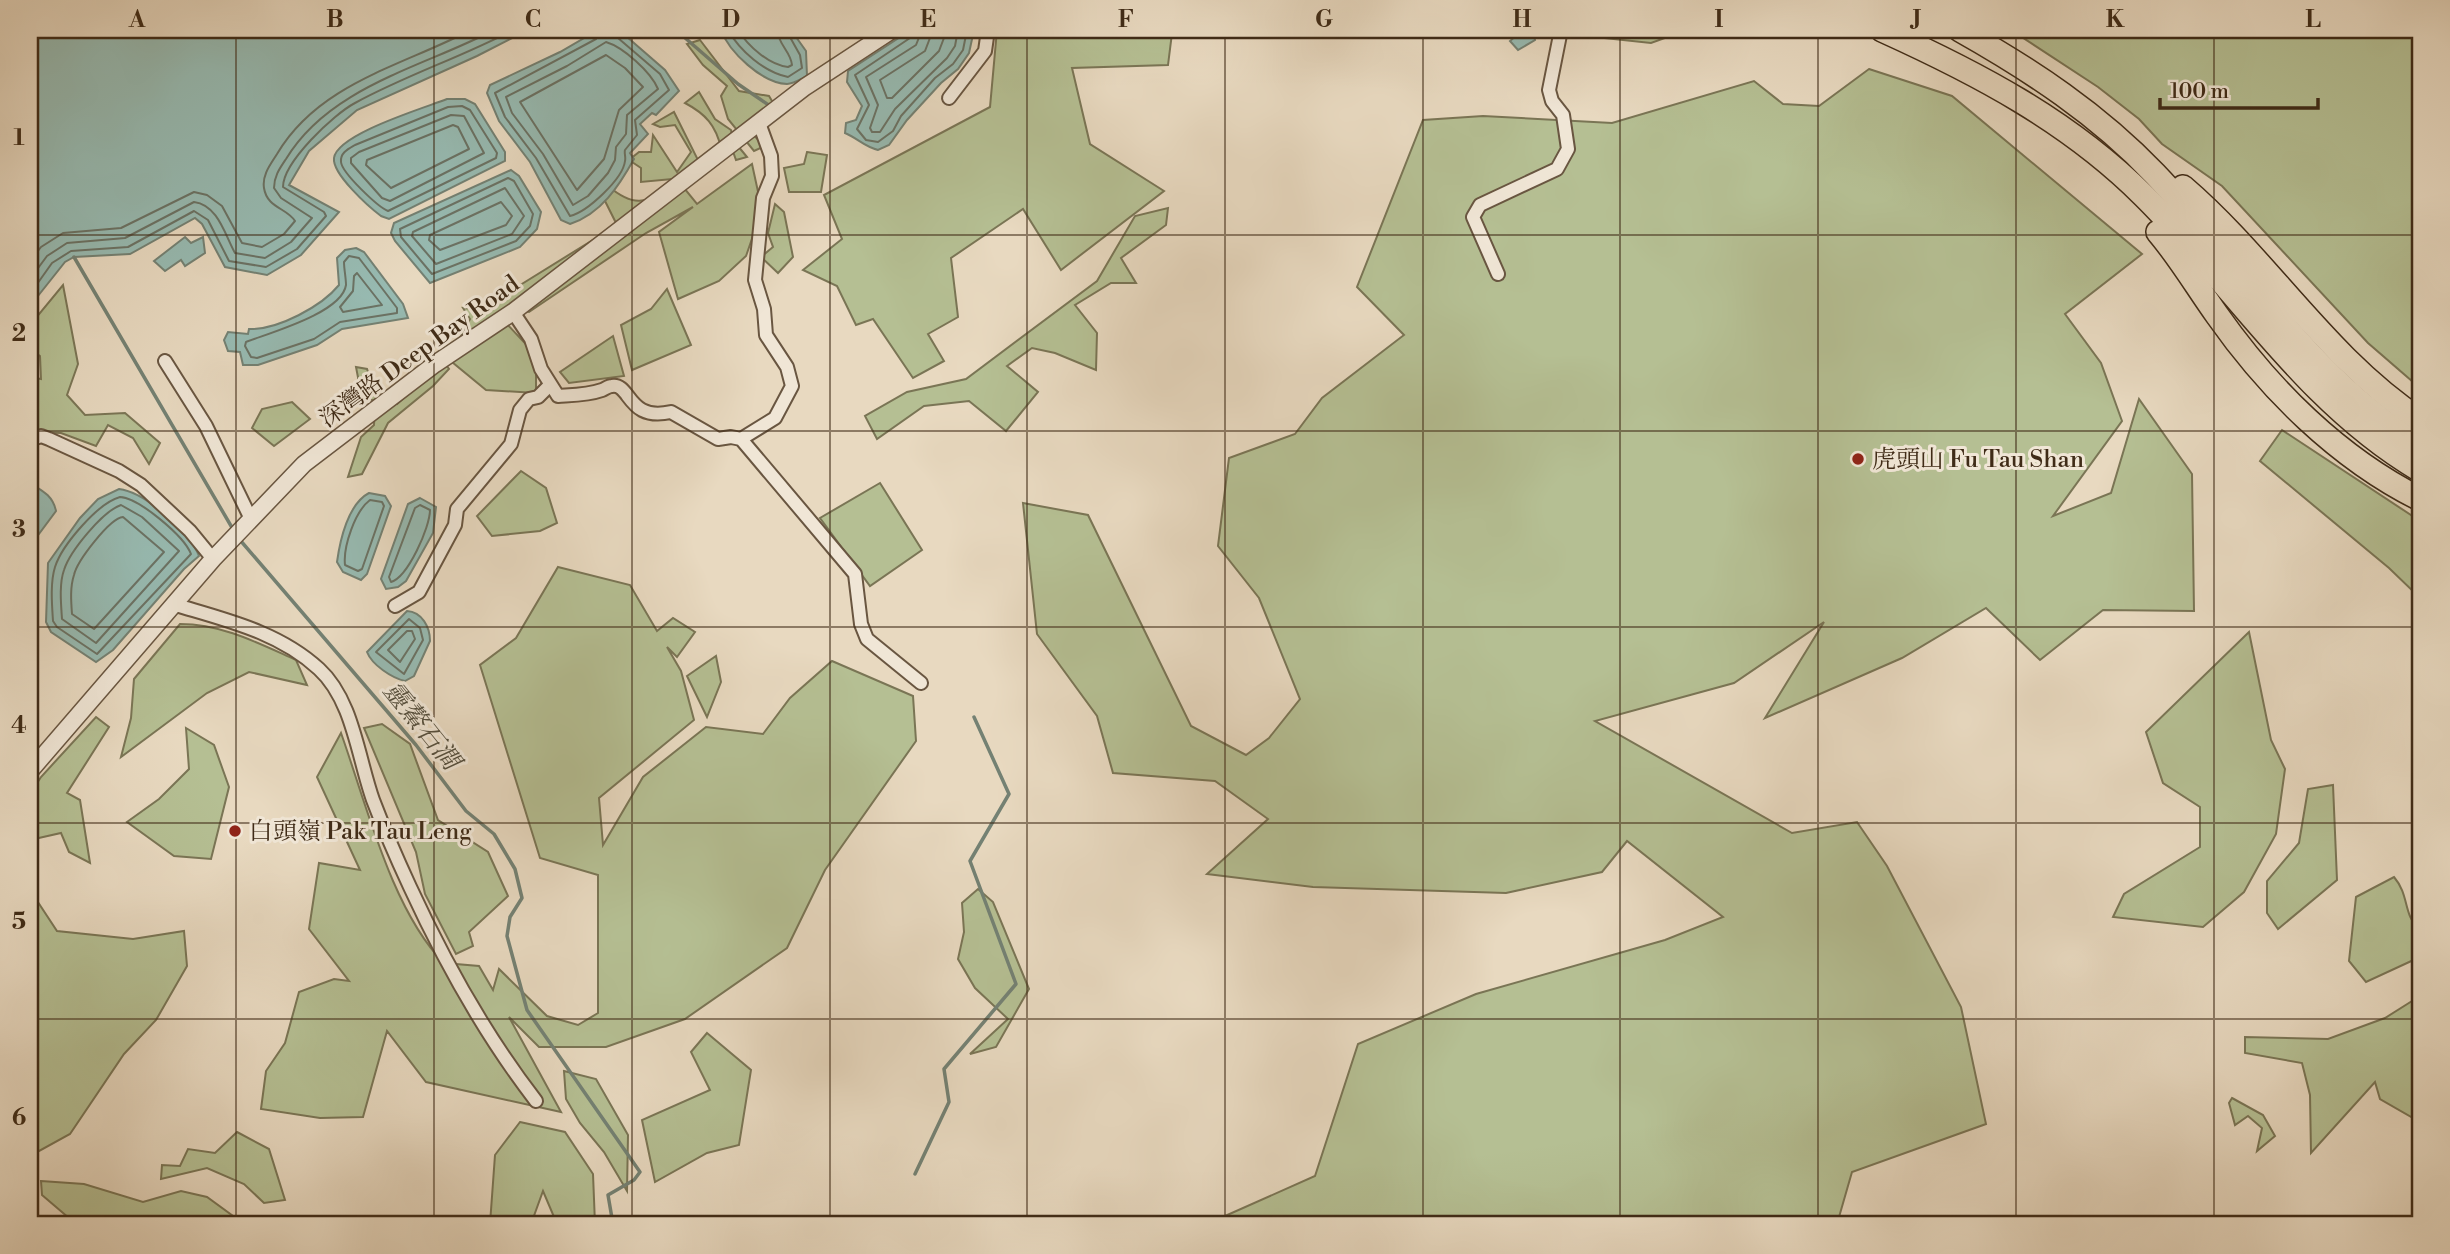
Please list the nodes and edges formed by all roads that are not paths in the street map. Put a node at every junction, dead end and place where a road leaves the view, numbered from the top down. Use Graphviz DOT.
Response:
graph roads {
  1 [pos="892,30"];
  2 [pos="988,30"];
  3 [pos="1561,30"];
  4 [pos="1959,30"];
  5 [pos="1887,32"];
  6 [pos="949,98"];
  7 [pos="759,123"];
  8 [pos="2126,146"];
  9 [pos="2110,164"];
  10 [pos="1498,274"];
  11 [pos="513,312"];
  12 [pos="165,361"];
  13 [pos="550,385"];
  14 [pos="2420,420"];
  15 [pos="741,439"];
  16 [pos="30,440"];
  17 [pos="2420,446"];
  18 [pos="2420,470"];
  19 [pos="2420,499"];
  20 [pos="250,517"];
  21 [pos="213,559"];
  22 [pos="176,605"];
  23 [pos="396,606"];
  24 [pos="920,683"];
  25 [pos="30,771"];
  26 [pos="536,1101"];
  1 -- 7 [label="street, 深灣路 Deep Bay Road"];
  2 -- 6 [label="street"];
  3 -- 10 [label="street"];
  4 -- 8 [label="highway"];
  5 -- 9 [label="highway"];
  7 -- 11 [label="street, 深灣路 Deep Bay Road"];
  7 -- 15 [label="street"];
  8 -- 14 [label="highway"];
  8 -- 17 [label="highway"];
  9 -- 18 [label="highway"];
  9 -- 19 [label="highway"];
  11 -- 13 [label="street"];
  11 -- 20 [label="street, 深灣路 Deep Bay Road"];
  12 -- 20 [label="street"];
  13 -- 15 [label="street"];
  13 -- 23 [label="street"];
  15 -- 24 [label="street"];
  16 -- 21 [label="street"];
  20 -- 21 [label="street, 深灣路 Deep Bay Road"];
  21 -- 22 [label="street, 深灣路 Deep Bay Road"];
  22 -- 25 [label="street, 深灣路 Deep Bay Road"];
  22 -- 26 [label="street"];
}
